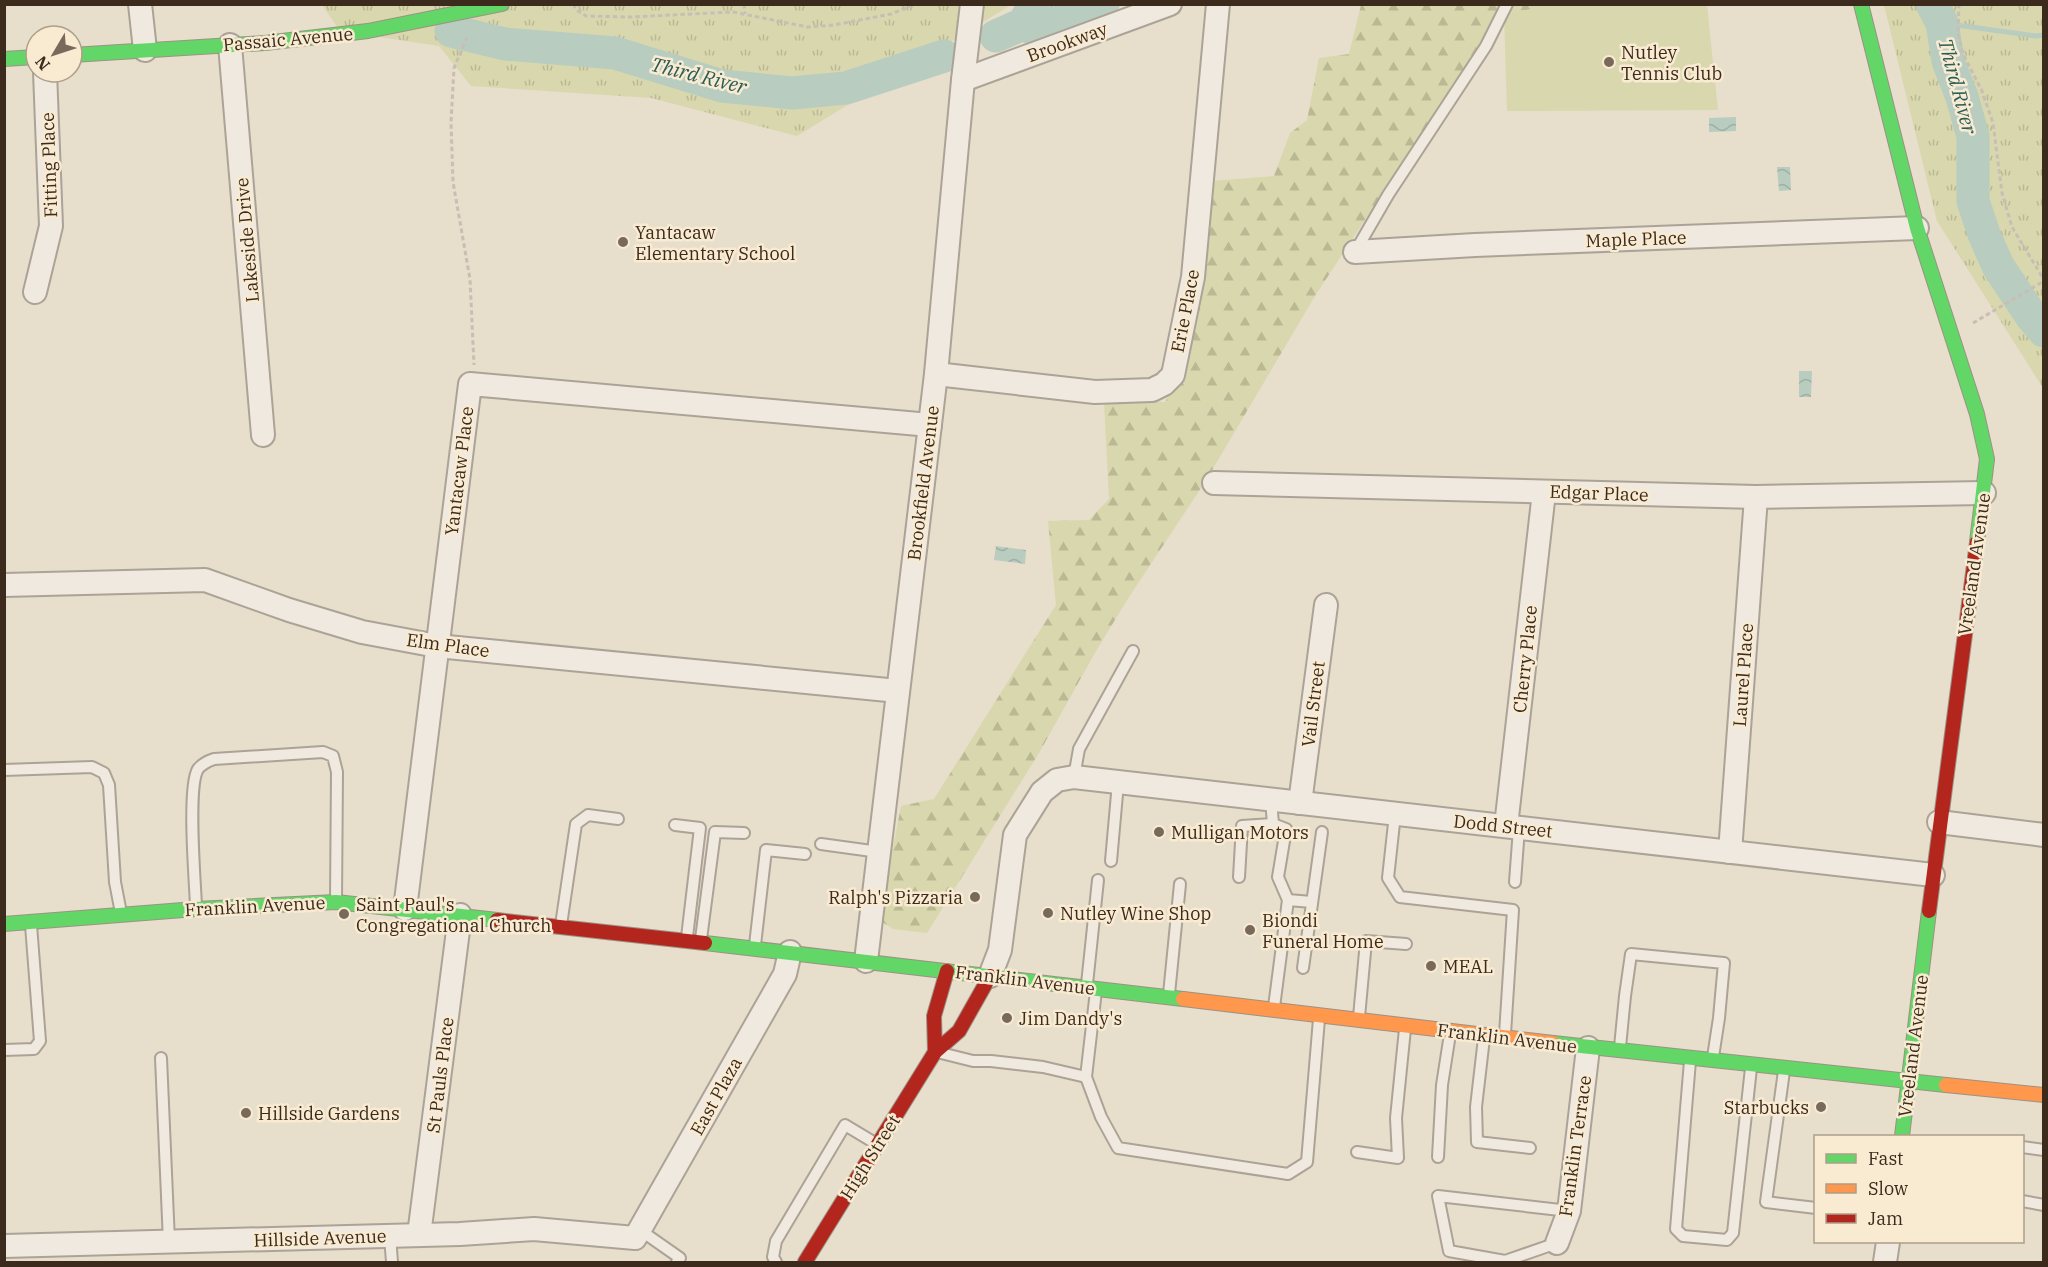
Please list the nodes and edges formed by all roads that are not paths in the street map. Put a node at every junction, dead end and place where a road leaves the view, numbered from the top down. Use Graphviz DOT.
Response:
graph roads {
  1 [pos="140,4"];
  2 [pos="502,4"];
  3 [pos="972,4"];
  4 [pos="1170,4"];
  5 [pos="1218,4"];
  6 [pos="1507,4"];
  7 [pos="1861,4"];
  8 [pos="448,10"];
  9 [pos="230,45"];
  10 [pos="145,50"];
  11 [pos="84,54"];
  12 [pos="24,58"];
  13 [pos="4,59"];
  14 [pos="963,80"];
  15 [pos="45,84"];
  16 [pos="1917,228"];
  17 [pos="1355,252"];
  18 [pos="35,292"];
  19 [pos="936,374"];
  20 [pos="930,425"];
  21 [pos="263,435"];
  22 [pos="1214,483"];
  23 [pos="1544,492"];
  24 [pos="1984,493"];
  25 [pos="1756,497"];
  26 [pos="4,585"];
  27 [pos="1326,604"];
  28 [pos="437,646"];
  29 [pos="1133,651"];
  30 [pos="898,691"];
  31 [pos="4,770"];
  32 [pos="1074,777"];
  33 [pos="1118,783"];
  34 [pos="1271,800"];
  35 [pos="1300,803"];
  36 [pos="1395,814"];
  37 [pos="618,819"];
  38 [pos="1939,822"];
  39 [pos="1273,824"];
  40 [pos="675,825"];
  41 [pos="1513,827"];
  42 [pos="1322,832"];
  43 [pos="744,833"];
  44 [pos="2043,835"];
  45 [pos="821,844"];
  46 [pos="879,852"];
  47 [pos="1730,852"];
  48 [pos="805,854"];
  49 [pos="1111,861"];
  50 [pos="1933,875"];
  51 [pos="1239,877"];
  52 [pos="1098,880"];
  53 [pos="1515,882"];
  54 [pos="1180,884"];
  55 [pos="1288,900"];
  56 [pos="336,902"];
  57 [pos="1312,902"];
  58 [pos="196,909"];
  59 [pos="405,909"];
  60 [pos="122,915"];
  61 [pos="460,915"];
  62 [pos="5,921"];
  63 [pos="31,922"];
  64 [pos="561,926"];
  65 [pos="686,940"];
  66 [pos="701,942"];
  67 [pos="1406,944"];
  68 [pos="755,948"];
  69 [pos="790,952"];
  70 [pos="866,961"];
  71 [pos="1303,968"];
  72 [pos="947,971"];
  73 [pos="990,976"];
  74 [pos="1091,988"];
  75 [pos="1169,997"];
  76 [pos="1274,1010"];
  77 [pos="1320,1016"];
  78 [pos="1359,1020"];
  79 [pos="1406,1026"];
  80 [pos="1451,1031"];
  81 [pos="1485,1035"];
  82 [pos="1505,1038"];
  83 [pos="1588,1048"];
  84 [pos="4,1050"];
  85 [pos="1620,1051"];
  86 [pos="935,1052"];
  87 [pos="161,1058"];
  88 [pos="1690,1058"];
  89 [pos="1712,1060"];
  90 [pos="1752,1064"];
  91 [pos="1784,1067"];
  92 [pos="1086,1077"];
  93 [pos="1910,1080"];
  94 [pos="2043,1095"];
  95 [pos="1902,1135"];
  96 [pos="878,1144"];
  97 [pos="2024,1147"];
  98 [pos="1530,1148"];
  99 [pos="2043,1150"];
  100 [pos="1357,1152"];
  101 [pos="1438,1157"];
  102 [pos="2024,1201"];
  103 [pos="2043,1205"];
  104 [pos="1814,1208"];
  105 [pos="1569,1211"];
  106 [pos="637,1234"];
  107 [pos="419,1235"];
  108 [pos="390,1236"];
  109 [pos="169,1242"];
  110 [pos="1557,1243"];
  111 [pos="1888,1243"];
  112 [pos="4,1246"];
  113 [pos="392,1263"];
  114 [pos="677,1263"];
  115 [pos="776,1263"];
  116 [pos="805,1263"];
  117 [pos="1886,1263"];
  1 -- 10 [label="street"];
  2 -- 8 [label="main road, Passaic Avenue"];
  3 -- 14 [label="street, Brookfield Avenue"];
  4 -- 14 [label="street, Brookway"];
  5 -- 19 [label="street, Erie Place"];
  6 -- 17 [label="lane"];
  7 -- 16 [label="main road, Vreeland Avenue"];
  8 -- 9 [label="main road, Passaic Avenue"];
  9 -- 10 [label="main road, Passaic Avenue"];
  9 -- 21 [label="street, Lakeside Drive"];
  10 -- 11 [label="main road, Passaic Avenue"];
  12 -- 13 [label="main road"];
  14 -- 19 [label="street, Brookfield Avenue"];
  15 -- 18 [label="street, Fitting Place"];
  16 -- 17 [label="street, Maple Place"];
  16 -- 24 [label="main road, Vreeland Avenue"];
  19 -- 20 [label="street, Brookfield Avenue"];
  20 -- 28 [label="street, Yantacaw Place"];
  20 -- 30 [label="street, Brookfield Avenue"];
  22 -- 23 [label="street, Edgar Place"];
  23 -- 25 [label="street, Edgar Place"];
  23 -- 41 [label="street, Cherry Place"];
  24 -- 25 [label="street, Edgar Place"];
  24 -- 38 [label="main road, Vreeland Avenue"];
  25 -- 47 [label="street, Laurel Place"];
  26 -- 28 [label="street, Elm Place"];
  27 -- 35 [label="street, Vail Street"];
  28 -- 30 [label="street, Elm Place"];
  28 -- 59 [label="street, Yantacaw Place"];
  29 -- 32 [label="lane"];
  30 -- 46 [label="street, Brookfield Avenue"];
  31 -- 60 [label="lane"];
  32 -- 33 [label="street, Dodd Street"];
  32 -- 73 [label="street"];
  33 -- 34 [label="street, Dodd Street"];
  33 -- 49 [label="lane"];
  34 -- 35 [label="street, Dodd Street"];
  34 -- 39 [label="lane"];
  35 -- 36 [label="street, Dodd Street"];
  36 -- 41 [label="street, Dodd Street"];
  36 -- 82 [label="lane"];
  37 -- 64 [label="lane"];
  38 -- 44 [label="street"];
  38 -- 50 [label="main road, Vreeland Avenue"];
  39 -- 51 [label="lane"];
  39 -- 55 [label="lane"];
  40 -- 65 [label="lane"];
  41 -- 47 [label="street, Dodd Street"];
  41 -- 53 [label="lane"];
  42 -- 57 [label="lane"];
  43 -- 66 [label="lane"];
  45 -- 46 [label="lane"];
  46 -- 70 [label="street, Brookfield Avenue"];
  47 -- 50 [label="street, Dodd Street"];
  48 -- 68 [label="lane"];
  50 -- 93 [label="main road, Vreeland Avenue"];
  52 -- 74 [label="lane"];
  54 -- 75 [label="lane"];
  55 -- 57 [label="lane"];
  55 -- 76 [label="lane"];
  56 -- 58 [label="main road, Franklin Avenue"];
  56 -- 58 [label="lane"];
  56 -- 59 [label="main road, Franklin Avenue"];
  57 -- 71 [label="lane"];
  58 -- 60 [label="main road, Franklin Avenue"];
  59 -- 61 [label="main road, Franklin Avenue"];
  60 -- 63 [label="main road, Franklin Avenue"];
  61 -- 64 [label="main road, Franklin Avenue"];
  61 -- 107 [label="street, St Pauls Place"];
  62 -- 63 [label="main road, Franklin Avenue"];
  63 -- 84 [label="lane"];
  64 -- 65 [label="main road, Franklin Avenue"];
  65 -- 66 [label="main road, Franklin Avenue"];
  66 -- 68 [label="main road, Franklin Avenue"];
  67 -- 78 [label="lane"];
  68 -- 69 [label="main road, Franklin Avenue"];
  69 -- 70 [label="main road, Franklin Avenue"];
  69 -- 106 [label="street, East Plaza"];
  70 -- 72 [label="main road, Franklin Avenue"];
  72 -- 73 [label="main road, Franklin Avenue"];
  72 -- 86 [label="main road"];
  73 -- 74 [label="main road, Franklin Avenue"];
  73 -- 86 [label="main road, High Street"];
  74 -- 75 [label="main road, Franklin Avenue"];
  74 -- 92 [label="lane"];
  75 -- 76 [label="main road, Franklin Avenue"];
  76 -- 77 [label="main road, Franklin Avenue"];
  77 -- 78 [label="main road, Franklin Avenue"];
  77 -- 92 [label="lane"];
  78 -- 79 [label="main road, Franklin Avenue"];
  79 -- 80 [label="main road, Franklin Avenue"];
  79 -- 100 [label="lane"];
  80 -- 81 [label="main road, Franklin Avenue"];
  80 -- 101 [label="lane"];
  81 -- 82 [label="main road, Franklin Avenue"];
  81 -- 98 [label="lane"];
  82 -- 83 [label="main road, Franklin Avenue"];
  83 -- 85 [label="main road, Franklin Avenue"];
  83 -- 105 [label="street, Franklin Terrace"];
  85 -- 88 [label="main road, Franklin Avenue"];
  85 -- 89 [label="lane"];
  86 -- 92 [label="lane"];
  86 -- 96 [label="main road, High Street"];
  87 -- 109 [label="lane"];
  88 -- 89 [label="main road, Franklin Avenue"];
  88 -- 90 [label="lane"];
  89 -- 90 [label="main road, Franklin Avenue"];
  90 -- 91 [label="main road, Franklin Avenue"];
  91 -- 93 [label="main road, Franklin Avenue"];
  91 -- 104 [label="lane"];
  93 -- 94 [label="main road, Franklin Avenue"];
  93 -- 95 [label="main road, Vreeland Avenue"];
  96 -- 115 [label="lane"];
  96 -- 116 [label="main road, High Street"];
  97 -- 99 [label="lane"];
  102 -- 103 [label="lane"];
  105 -- 110 [label="street, Franklin Terrace"];
  105 -- 110 [label="lane"];
  106 -- 107 [label="street, Hillside Avenue"];
  106 -- 114 [label="lane"];
  107 -- 108 [label="street, Hillside Avenue"];
  108 -- 109 [label="street, Hillside Avenue"];
  108 -- 113 [label="lane"];
  109 -- 112 [label="street, Hillside Avenue"];
  111 -- 117 [label="street"];
}
